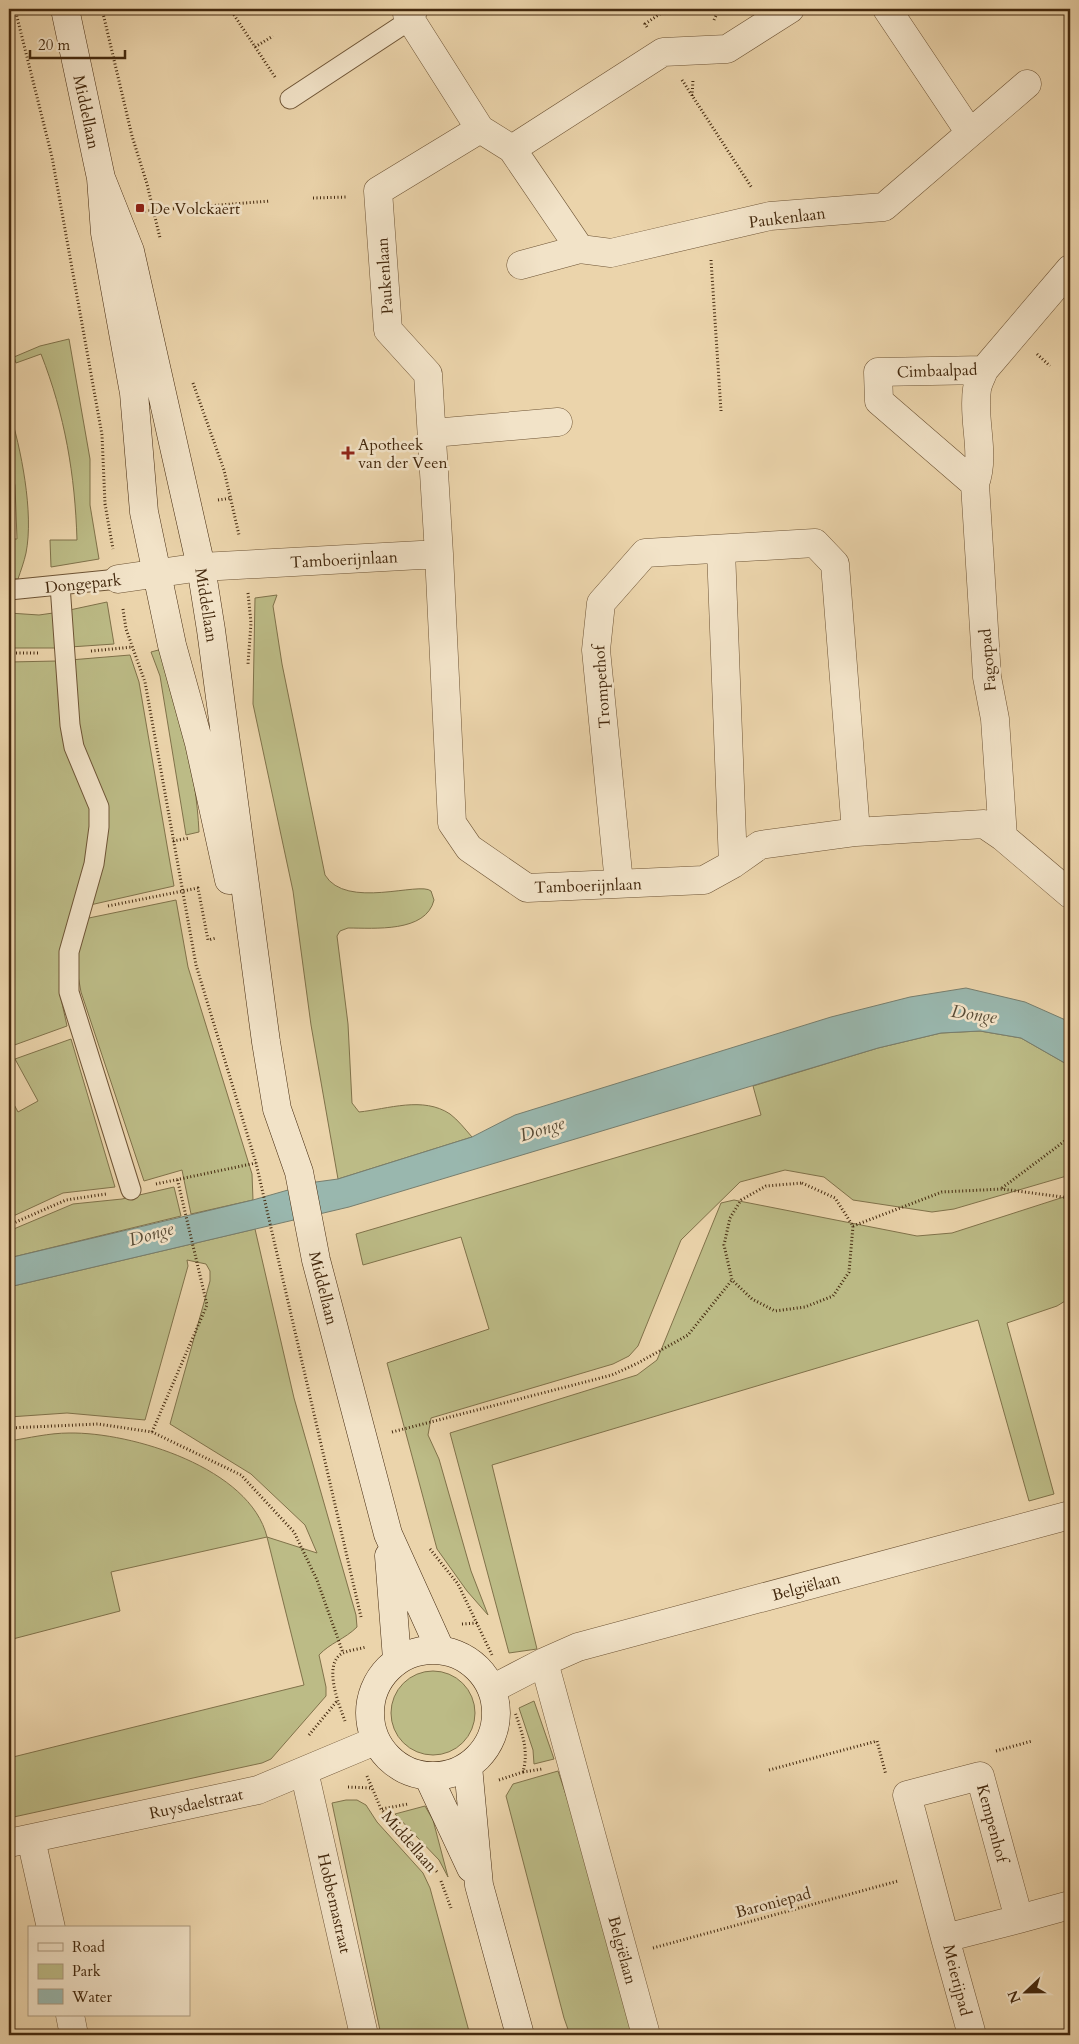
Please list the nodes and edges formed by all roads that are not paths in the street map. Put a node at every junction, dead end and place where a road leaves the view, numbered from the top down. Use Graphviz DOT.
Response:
graph roads {
  1 [pos="790,9"];
  2 [pos="887,9"];
  3 [pos="67,11"];
  4 [pos="408,13"];
  5 [pos="1027,84"];
  6 [pos="290,99"];
  7 [pos="480,129"];
  8 [pos="970,133"];
  9 [pos="512,148"];
  10 [pos="102,178"];
  11 [pos="580,250"];
  12 [pos="521,265"];
  13 [pos="1070,269"];
  14 [pos="984,370"];
  15 [pos="558,422"];
  16 [pos="433,433"];
  17 [pos="975,484"];
  18 [pos="720,550"];
  19 [pos="439,554"];
  20 [pos="201,567"];
  21 [pos="157,574"];
  22 [pos="118,579"];
  23 [pos="60,585"];
  24 [pos="9,590"];
  25 [pos="856,832"];
  26 [pos="1003,836"];
  27 [pos="733,864"];
  28 [pos="619,883"];
  29 [pos="1070,894"];
  30 [pos="266,1042"];
  31 [pos="131,1190"];
  32 [pos="1070,1514"];
  33 [pos="388,1534"];
  34 [pos="440,1649"];
  35 [pos="398,1659"];
  36 [pos="544,1662"];
  37 [pos="498,1685"];
  38 [pos="366,1745"];
  39 [pos="468,1766"];
  40 [pos="304,1771"];
  41 [pos="428,1776"];
  42 [pos="20,1841"];
  43 [pos="479,1885"];
  44 [pos="1070,1906"];
  45 [pos="1019,1919"];
  46 [pos="50,1926"];
  47 [pos="945,1938"];
  48 [pos="70,2016"];
  49 [pos="74,2035"];
  50 [pos="364,2035"];
  51 [pos="520,2035"];
  52 [pos="646,2035"];
  53 [pos="972,2035"];
  1 -- 9 [label="street"];
  2 -- 8 [label="street"];
  3 -- 10 [label="street, Middellaan"];
  4 -- 6 [label="lane"];
  4 -- 7 [label="street"];
  5 -- 8 [label="street, Paukenlaan"];
  7 -- 9 [label="street"];
  7 -- 16 [label="street, Paukenlaan"];
  8 -- 11 [label="street, Paukenlaan"];
  9 -- 11 [label="street"];
  10 -- 20 [label="street, Middellaan"];
  10 -- 21 [label="street, Middellaan"];
  11 -- 12 [label="street, Paukenlaan"];
  13 -- 14 [label="street, Cimbaalpad"];
  14 -- 17 [label="street, Fagotpad"];
  14 -- 17 [label="street, Cimbaalpad"];
  15 -- 16 [label="street"];
  16 -- 19 [label="street, Paukenlaan"];
  17 -- 26 [label="street, Fagotpad"];
  18 -- 25 [label="street, Trompethof"];
  18 -- 27 [label="street"];
  18 -- 28 [label="street, Trompethof"];
  19 -- 20 [label="street, Tamboerijnlaan"];
  19 -- 28 [label="street, Tamboerijnlaan"];
  20 -- 21 [label="street, Tamboerijnlaan"];
  20 -- 30 [label="street, Middellaan"];
  21 -- 22 [label="street, Dongepark"];
  21 -- 30 [label="street, Middellaan"];
  22 -- 23 [label="lane, Dongepark"];
  23 -- 24 [label="lane, Dongepark"];
  23 -- 31 [label="lane"];
  25 -- 26 [label="street, Tamboerijnlaan"];
  25 -- 27 [label="street, Tamboerijnlaan"];
  26 -- 29 [label="street, Tamboerijnlaan"];
  27 -- 28 [label="street, Tamboerijnlaan"];
  30 -- 33 [label="street, Middellaan"];
  32 -- 36 [label="street, Belgiëlaan"];
  33 -- 34 [label="street, Middellaan"];
  33 -- 35 [label="street, Middellaan"];
  34 -- 35 [label="street"];
  34 -- 37 [label="street"];
  35 -- 38 [label="street"];
  36 -- 37 [label="street, Belgiëlaan"];
  36 -- 52 [label="street, Belgiëlaan"];
  37 -- 39 [label="street"];
  38 -- 40 [label="street, Ruysdaelstraat"];
  38 -- 41 [label="street"];
  39 -- 41 [label="street"];
  39 -- 43 [label="street, Middellaan"];
  40 -- 42 [label="street, Ruysdaelstraat"];
  40 -- 50 [label="street, Hobbemastraat"];
  41 -- 43 [label="street, Middellaan"];
  42 -- 46 [label="street"];
  43 -- 51 [label="street, Middellaan"];
  44 -- 45 [label="street"];
  45 -- 47 [label="street, Meierijpad"];
  45 -- 47 [label="street, Kempenhof"];
  47 -- 53 [label="street, Meierijpad"];
  48 -- 49 [label="street"];
}
